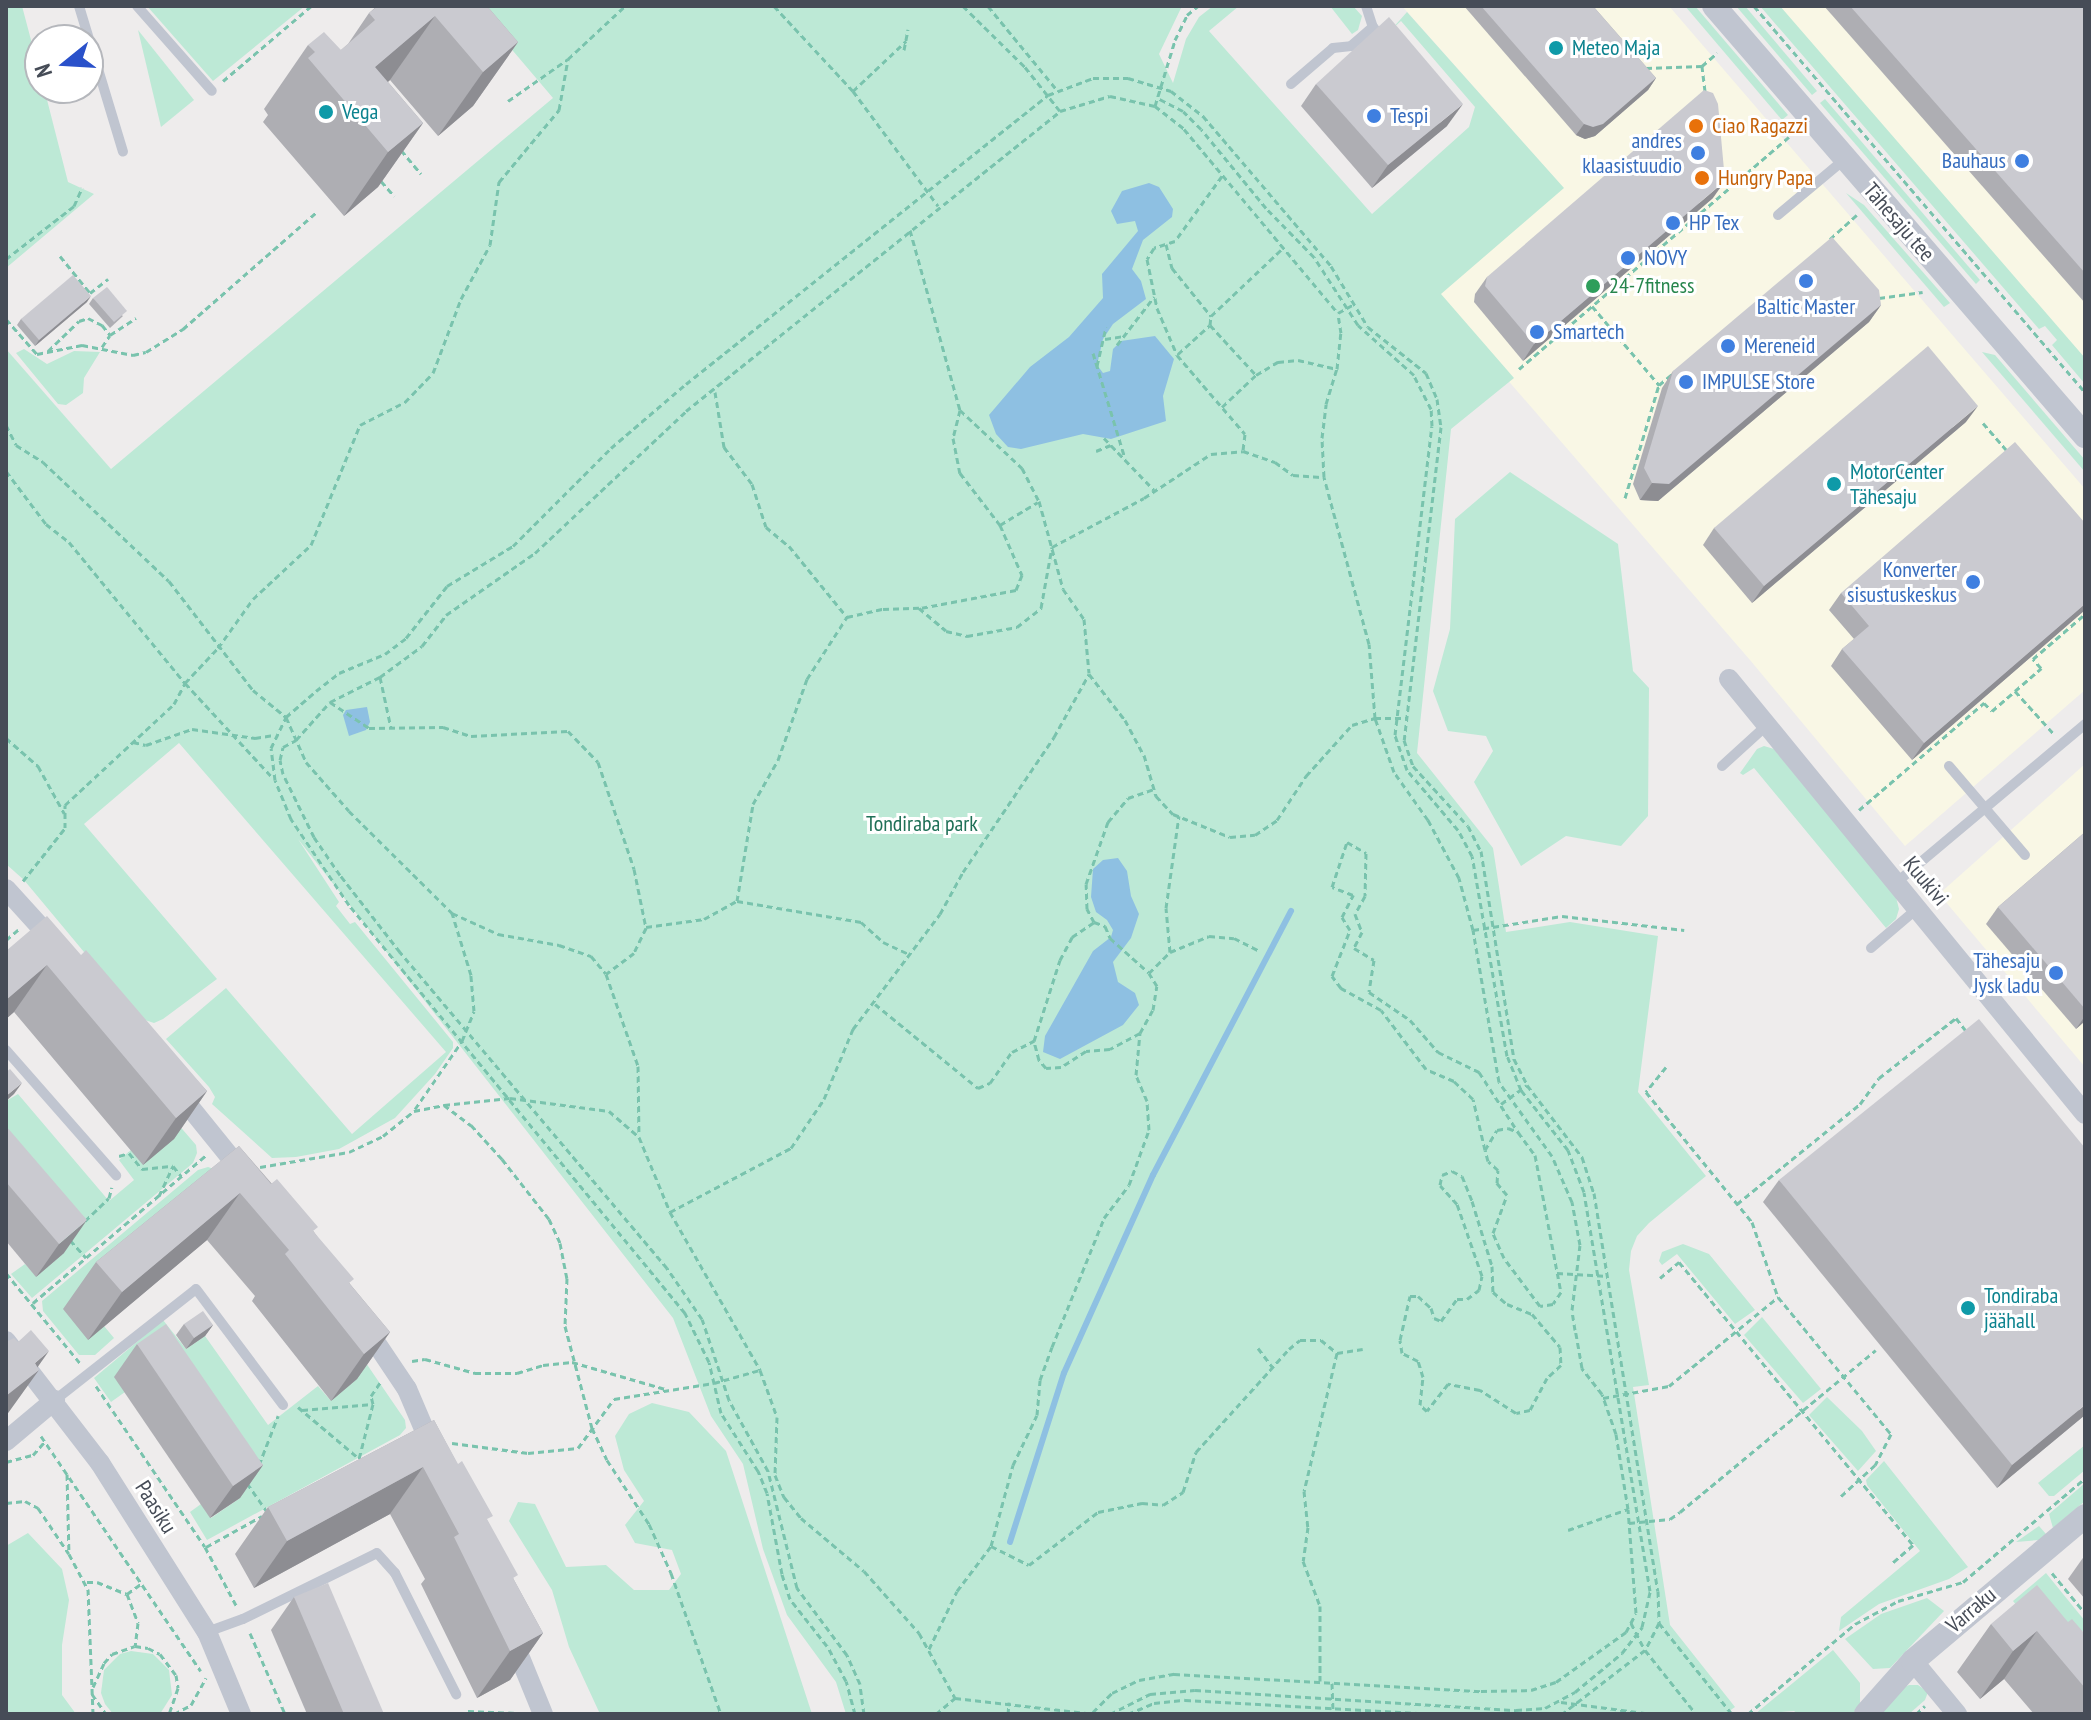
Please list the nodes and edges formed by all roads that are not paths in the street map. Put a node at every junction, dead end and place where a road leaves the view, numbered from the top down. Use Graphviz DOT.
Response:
graph roads {
  1 [pos="79,6"];
  2 [pos="137,6"];
  3 [pos="1366,6"];
  4 [pos="1714,6"];
  5 [pos="1373,27"];
  6 [pos="1393,50"];
  7 [pos="1291,84"];
  8 [pos="212,91"];
  9 [pos="123,152"];
  10 [pos="1845,159"];
  11 [pos="1778,215"];
  12 [pos="2085,436"];
  13 [pos="1729,679"];
  14 [pos="2085,724"];
  15 [pos="1766,726"];
  16 [pos="1722,766"];
  17 [pos="1949,766"];
  18 [pos="1985,808"];
  19 [pos="2025,855"];
  20 [pos="1897,882"];
  21 [pos="10,891"];
  22 [pos="1918,908"];
  23 [pos="1871,948"];
  24 [pos="63,953"];
  25 [pos="6,1050"];
  26 [pos="162,1073"];
  27 [pos="2085,1114"];
  28 [pos="116,1175"];
  29 [pos="260,1194"];
  30 [pos="352,1308"];
  31 [pos="6,1341"];
  32 [pos="55,1400"];
  33 [pos="283,1405"];
  34 [pos="6,1441"];
  35 [pos="441,1469"];
  36 [pos="2085,1516"];
  37 [pos="502,1616"];
  38 [pos="207,1632"];
  39 [pos="1913,1661"];
  40 [pos="456,1694"];
  41 [pos="241,1714"];
  42 [pos="543,1714"];
  43 [pos="1866,1714"];
  44 [pos="1957,1714"];
  1 -- 9 [label="lane"];
  2 -- 8 [label="lane"];
  3 -- 5 [label="lane"];
  4 -- 10 [label="street, Tähesaju tee"];
  5 -- 6 [label="lane"];
  5 -- 7 [label="lane"];
  10 -- 11 [label="lane"];
  10 -- 12 [label="street, Tähesaju tee"];
  13 -- 15 [label="street, Kuukivi"];
  14 -- 18 [label="lane"];
  15 -- 16 [label="lane"];
  15 -- 20 [label="street, Kuukivi"];
  17 -- 18 [label="lane"];
  18 -- 19 [label="lane"];
  18 -- 20 [label="lane"];
  20 -- 22 [label="street, Kuukivi"];
  21 -- 24 [label="street"];
  22 -- 23 [label="lane"];
  22 -- 27 [label="street, Kuukivi"];
  25 -- 28 [label="lane"];
  26 -- 29 [label="street"];
  30 -- 35 [label="street"];
  31 -- 32 [label="street, Paasiku"];
  32 -- 33 [label="lane"];
  32 -- 34 [label="street"];
  32 -- 38 [label="street, Paasiku"];
  36 -- 39 [label="street, Varraku"];
  37 -- 42 [label="street"];
  38 -- 40 [label="lane"];
  38 -- 41 [label="street, Paasiku"];
  39 -- 43 [label="street, Varraku"];
  39 -- 44 [label="street"];
}
